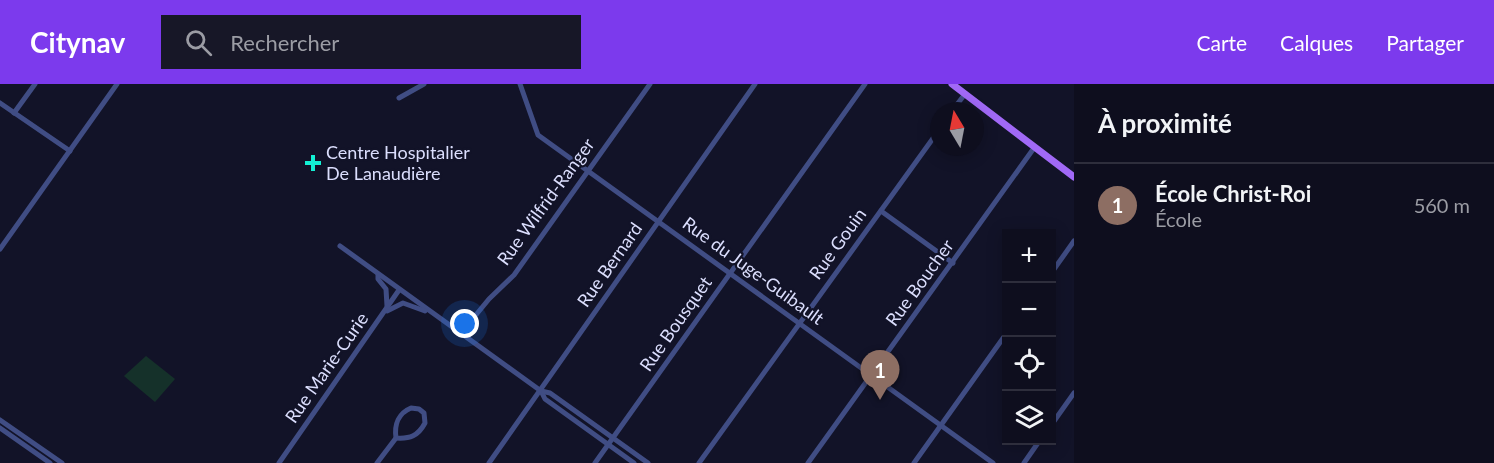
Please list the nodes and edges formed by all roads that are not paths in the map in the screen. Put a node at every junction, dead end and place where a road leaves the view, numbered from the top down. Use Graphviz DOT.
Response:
graph roads {
  1 [pos="35,84"];
  2 [pos="117,84"];
  3 [pos="424,84"];
  4 [pos="520,84"];
  5 [pos="650,84"];
  6 [pos="755,84"];
  7 [pos="865,84"];
  8 [pos="952,84"];
  9 [pos="965,94"];
  10 [pos="399,98"];
  11 [pos="959,102"];
  12 [pos="0,103"];
  13 [pos="14,113"];
  14 [pos="930,143"];
  15 [pos="1034,148"];
  16 [pos="70,151"];
  17 [pos="587,171"];
  18 [pos="1073,177"];
  19 [pos="881,211"];
  20 [pos="658,222"];
  21 [pos="1074,241"];
  22 [pos="340,246"];
  23 [pos="0,249"];
  24 [pos="953,263"];
  25 [pos="1056,266"];
  26 [pos="730,273"];
  27 [pos="378,275"];
  28 [pos="399,290"];
  29 [pos="384,312"];
  30 [pos="432,313"];
  31 [pos="380,319"];
  32 [pos="798,323"];
  33 [pos="461,333"];
  34 [pos="1004,337"];
  35 [pos="872,375"];
  36 [pos="541,391"];
  37 [pos="1074,393"];
  38 [pos="1056,418"];
  39 [pos="0,420"];
  40 [pos="941,425"];
  41 [pos="0,428"];
  42 [pos="396,438"];
  43 [pos="613,438"];
  44 [pos="609,444"];
  45 [pos="1037,445"];
  46 [pos="50,463"];
  47 [pos="62,463"];
  48 [pos="279,463"];
  49 [pos="377,463"];
  50 [pos="489,463"];
  51 [pos="595,463"];
  52 [pos="634,463"];
  53 [pos="648,463"];
  54 [pos="699,463"];
  55 [pos="808,463"];
  56 [pos="914,463"];
  57 [pos="993,463"];
  58 [pos="1024,463"];
  1 -- 13 [label="street"];
  2 -- 16 [label="street"];
  3 -- 10 [label="street"];
  4 -- 17 [label="street, Rue du Juge-Guibault"];
  5 -- 17 [label="street, Rue Wilfrid-Ranger"];
  6 -- 20 [label="street, Rue Bernard"];
  7 -- 26 [label="street, Rue Bousquet"];
  8 -- 9 [label="main road"];
  9 -- 11 [label="street"];
  9 -- 15 [label="main road"];
  12 -- 13 [label="street"];
  13 -- 16 [label="street"];
  14 -- 19 [label="street, Rue Gouin"];
  15 -- 18 [label="main road"];
  15 -- 24 [label="street, Rue Boucher"];
  16 -- 23 [label="street"];
  17 -- 20 [label="street, Rue du Juge-Guibault"];
  17 -- 33 [label="street, Rue Wilfrid-Ranger"];
  19 -- 24 [label="street"];
  19 -- 32 [label="street, Rue Gouin"];
  20 -- 26 [label="street, Rue du Juge-Guibault"];
  20 -- 36 [label="street, Rue Bernard"];
  21 -- 25 [label="street"];
  22 -- 27 [label="street"];
  24 -- 35 [label="street, Rue Boucher"];
  26 -- 32 [label="street, Rue du Juge-Guibault"];
  26 -- 43 [label="street, Rue Bousquet"];
  27 -- 28 [label="street"];
  27 -- 29 [label="street"];
  28 -- 29 [label="street, Rue Marie-Curie"];
  28 -- 30 [label="street"];
  29 -- 31 [label="street, Rue Marie-Curie"];
  30 -- 31 [label="street"];
  30 -- 33 [label="street"];
  31 -- 48 [label="street, Rue Marie-Curie"];
  32 -- 35 [label="street, Rue du Juge-Guibault"];
  32 -- 54 [label="street, Rue Gouin"];
  33 -- 36 [label="street"];
  34 -- 40 [label="street"];
  35 -- 40 [label="street, Rue du Juge-Guibault"];
  35 -- 55 [label="street, Rue Boucher"];
  36 -- 43 [label="street"];
  36 -- 44 [label="street"];
  36 -- 50 [label="street, Rue Bernard"];
  37 -- 38 [label="street"];
  39 -- 47 [label="street"];
  40 -- 56 [label="street"];
  40 -- 57 [label="street, Rue du Juge-Guibault"];
  41 -- 46 [label="street"];
  42 -- 42 [label="street"];
  42 -- 49 [label="street"];
  43 -- 44 [label="street, Rue Bousquet"];
  43 -- 53 [label="street"];
  44 -- 51 [label="street, Rue Bousquet"];
  44 -- 52 [label="street"];
  45 -- 58 [label="street"];
}
